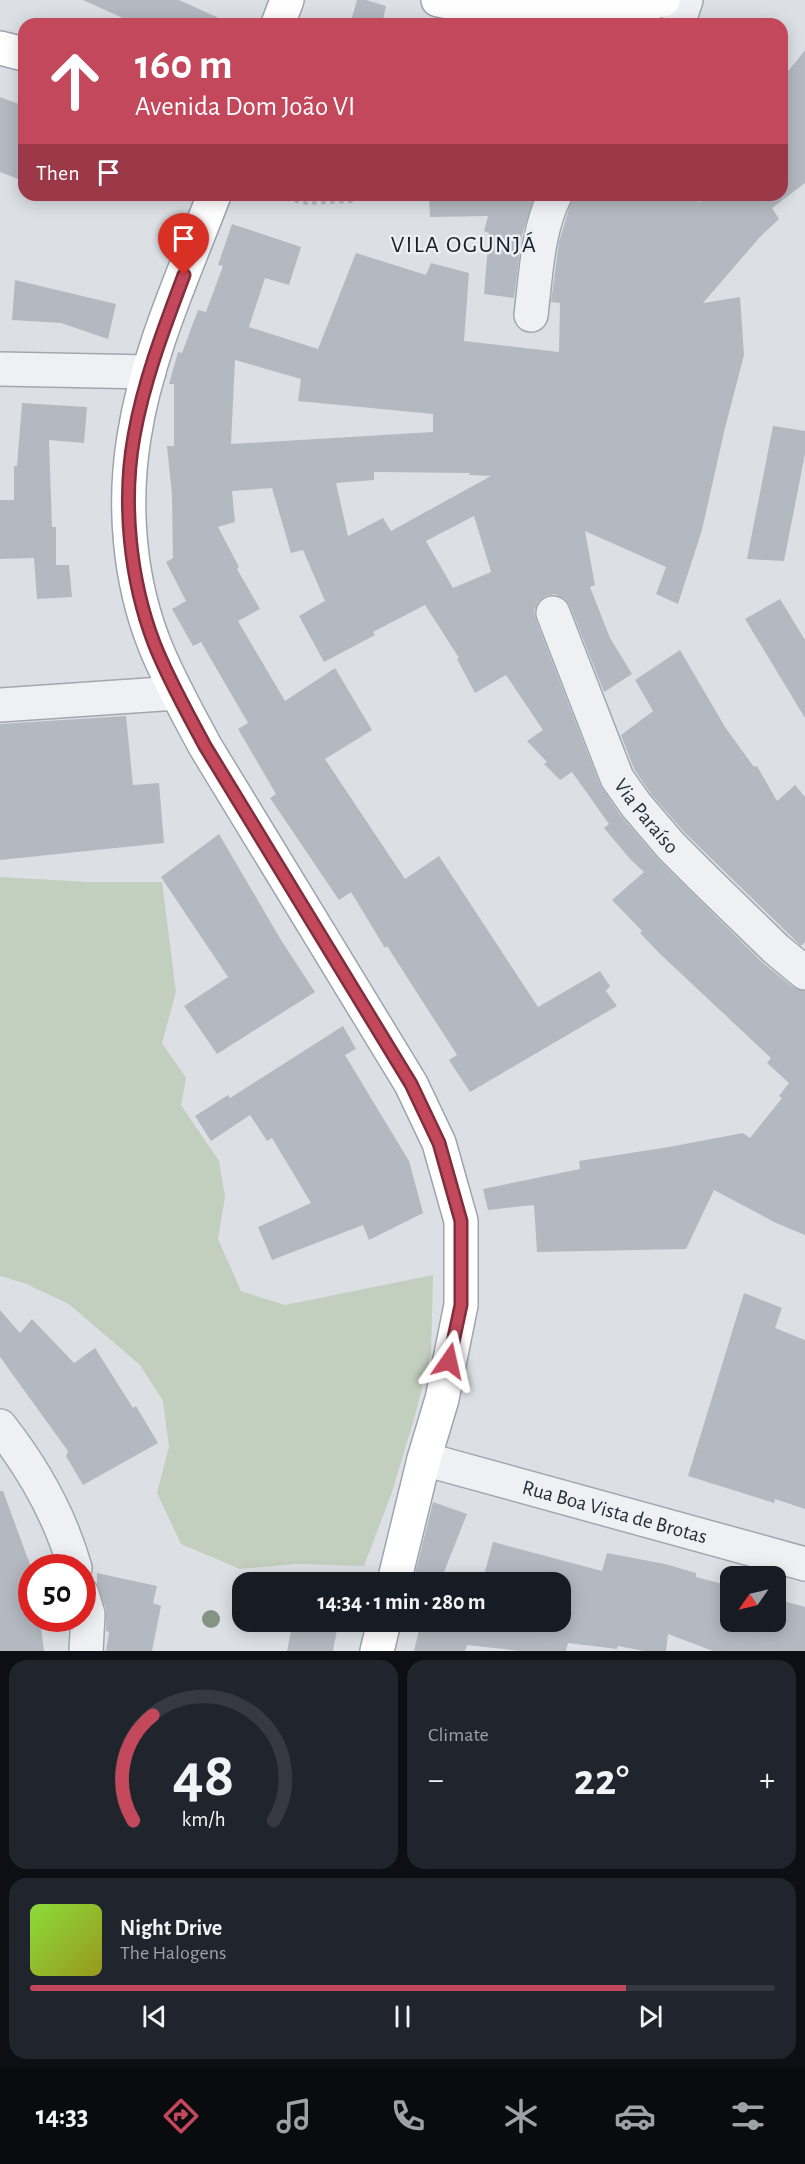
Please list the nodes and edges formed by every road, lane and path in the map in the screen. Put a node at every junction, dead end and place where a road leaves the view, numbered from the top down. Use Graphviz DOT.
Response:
graph roads {
  1 [pos="287,0"];
  2 [pos="438,0"];
  3 [pos="663,0"];
  4 [pos="686,0"];
  5 [pos="280,18"];
  6 [pos="680,18"];
  7 [pos="0,48"];
  8 [pos="18,52"];
  9 [pos="212,201"];
  10 [pos="296,201"];
  11 [pos="354,201"];
  12 [pos="552,201"];
  13 [pos="531,315"];
  14 [pos="0,369"];
  15 [pos="149,372"];
  16 [pos="553,613"];
  17 [pos="177,693"];
  18 [pos="0,705"];
  19 [pos="805,973"];
  20 [pos="0,1426"];
  21 [pos="424,1459"];
  22 [pos="70,1554"];
  23 [pos="805,1564"];
  24 [pos="396,1572"];
  25 [pos="87,1632"];
  26 [pos="382,1632"];
  27 [pos="86,1651"];
  28 [pos="377,1651"];
  1 -- 5 [label="main road"];
  2 -- 3 [label="main road"];
  4 -- 6 [label="street"];
  7 -- 8 [label="main road"];
  9 -- 15 [label="main road"];
  10 -- 11 [label="path"];
  12 -- 13 [label="street"];
  14 -- 15 [label="street"];
  15 -- 17 [label="main road"];
  16 -- 19 [label="street, Via Paraíso"];
  17 -- 18 [label="street"];
  17 -- 21 [label="main road"];
  20 -- 22 [label="street"];
  21 -- 23 [label="street, Rua Boa Vista de Brotas"];
  21 -- 24 [label="main road"];
  25 -- 27 [label="street"];
  26 -- 28 [label="main road"];
}
